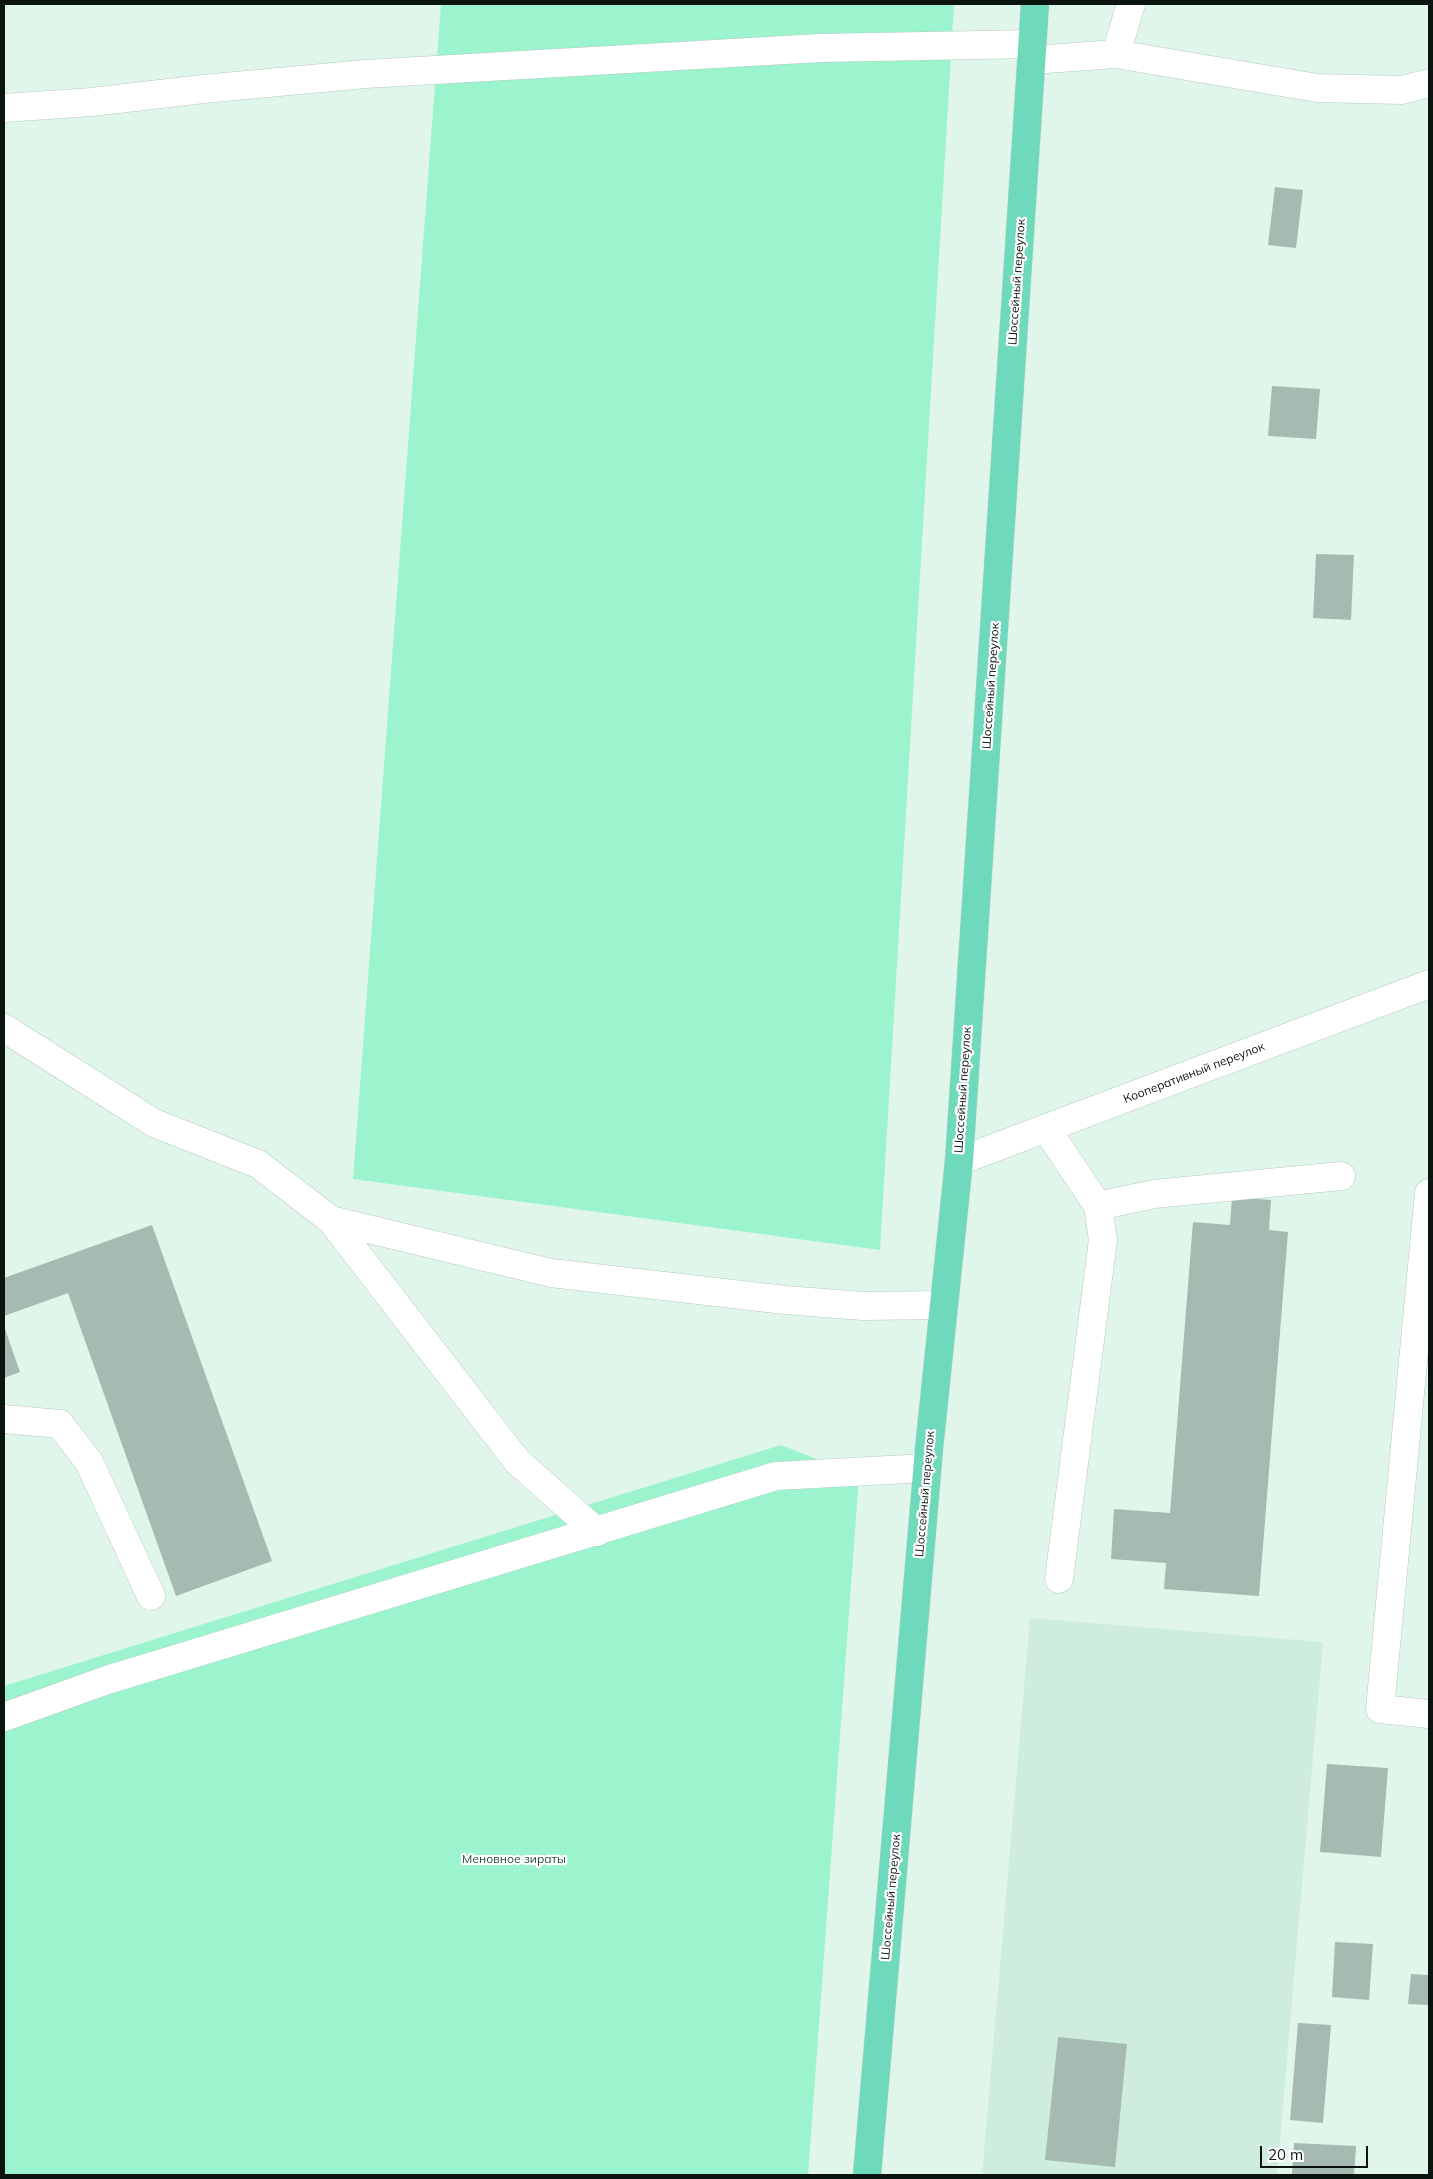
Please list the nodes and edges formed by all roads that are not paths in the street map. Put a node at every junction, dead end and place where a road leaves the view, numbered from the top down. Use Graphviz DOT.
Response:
graph roads {
  1 [pos="1035,4"];
  2 [pos="1131,4"];
  3 [pos="1032,52"];
  4 [pos="1116,54"];
  5 [pos="1429,83"];
  6 [pos="4,108"];
  7 [pos="1429,984"];
  8 [pos="4,1028"];
  9 [pos="1046,1128"];
  10 [pos="959,1161"];
  11 [pos="1341,1176"];
  12 [pos="1429,1193"];
  13 [pos="1098,1206"];
  14 [pos="331,1220"];
  15 [pos="944,1305"];
  16 [pos="4,1419"];
  17 [pos="927,1468"];
  18 [pos="596,1532"];
  19 [pos="1058,1578"];
  20 [pos="151,1596"];
  21 [pos="1429,1714"];
  22 [pos="4,1717"];
  23 [pos="867,2175"];
  1 -- 3 [label="main road, Шоссейный переулок"];
  2 -- 4 [label="street"];
  3 -- 4 [label="street"];
  3 -- 6 [label="street"];
  3 -- 10 [label="main road, Шоссейный переулок"];
  4 -- 5 [label="street"];
  7 -- 9 [label="street, Кооперативный переулок"];
  8 -- 14 [label="street"];
  9 -- 10 [label="street, Кооперативный переулок"];
  9 -- 13 [label="street"];
  10 -- 15 [label="main road, Шоссейный переулок"];
  11 -- 13 [label="street"];
  12 -- 21 [label="street"];
  13 -- 19 [label="street"];
  14 -- 15 [label="street"];
  14 -- 18 [label="street"];
  15 -- 17 [label="main road, Шоссейный переулок"];
  16 -- 20 [label="street"];
  17 -- 18 [label="street"];
  17 -- 23 [label="main road, Шоссейный переулок"];
  18 -- 22 [label="street"];
}
